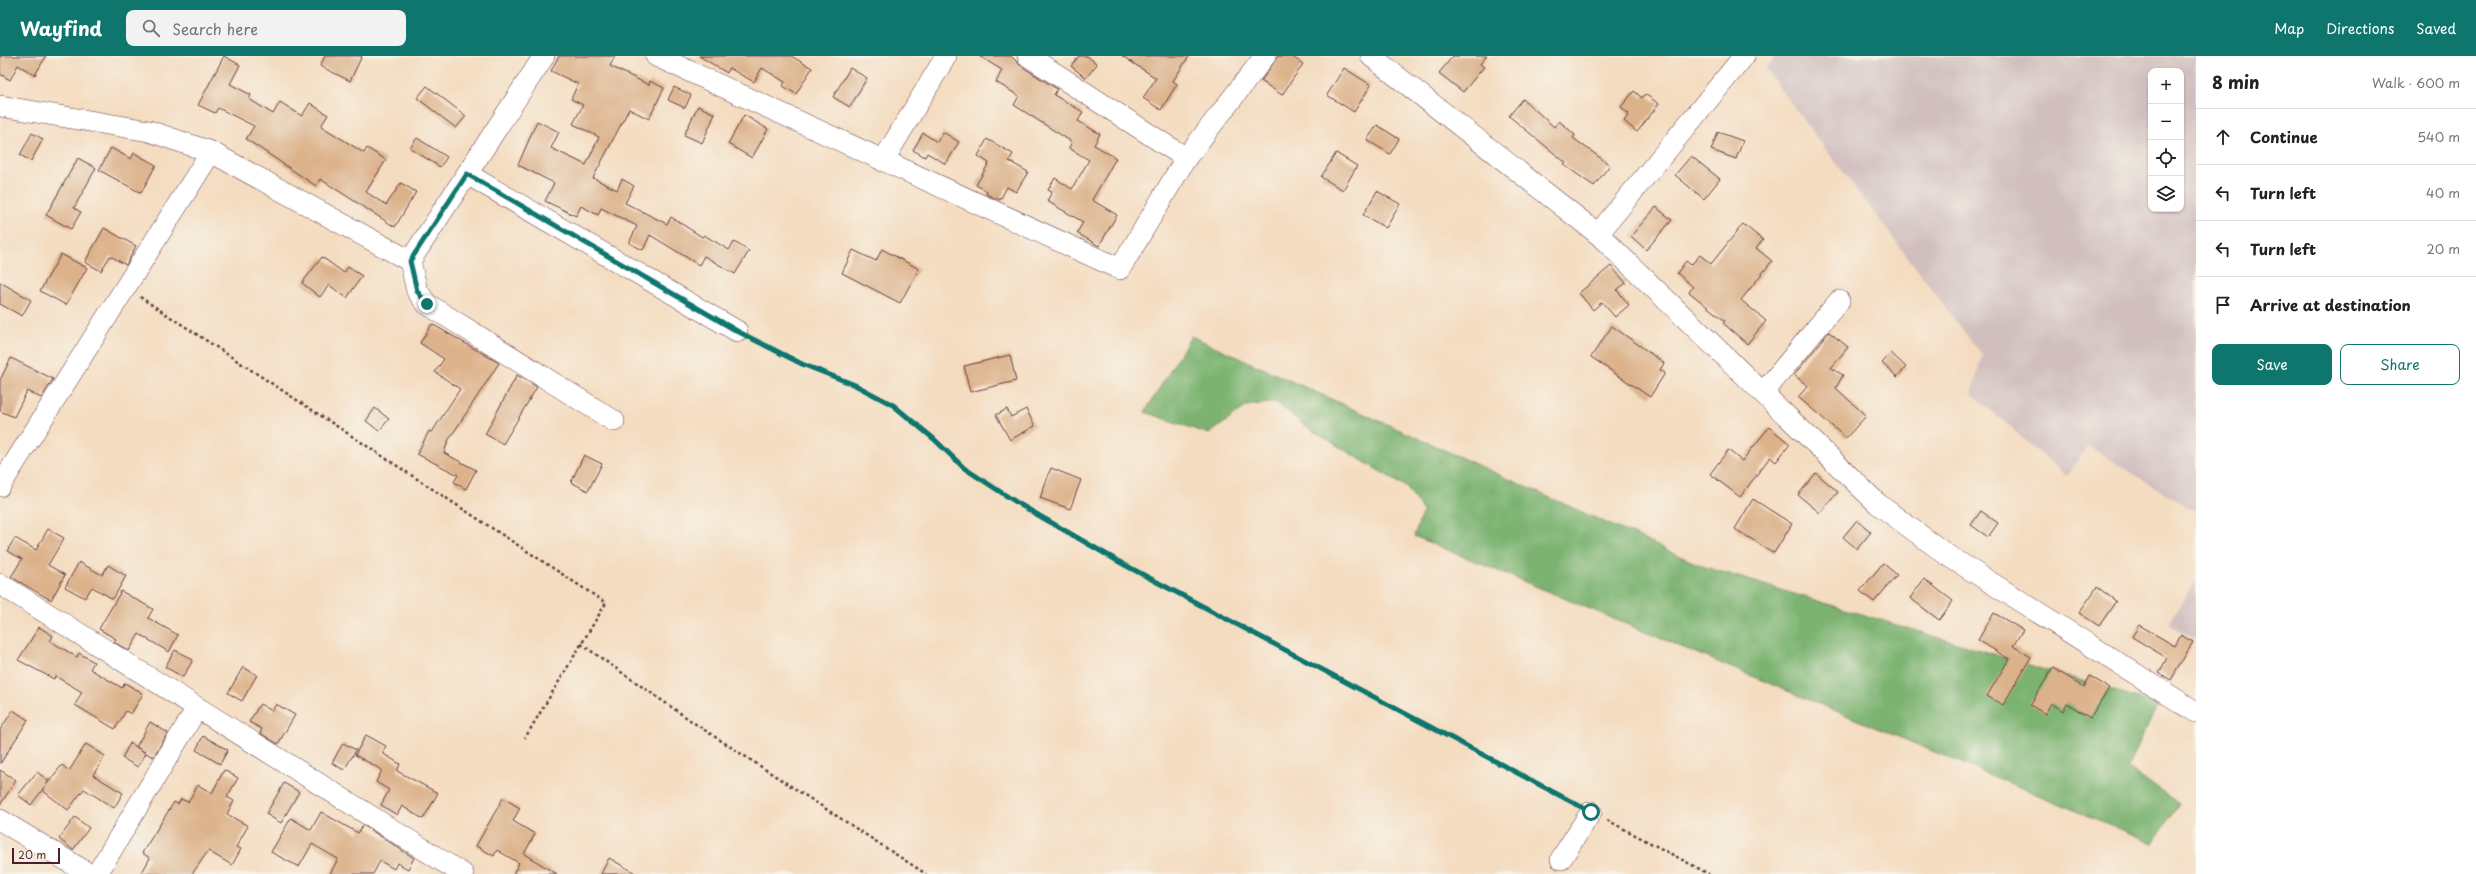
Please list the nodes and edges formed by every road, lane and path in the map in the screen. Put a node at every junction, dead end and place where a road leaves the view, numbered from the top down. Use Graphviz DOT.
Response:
graph roads {
  1 [pos="544,56"];
  2 [pos="656,56"];
  3 [pos="946,56"];
  4 [pos="1028,56"];
  5 [pos="1265,56"];
  6 [pos="1371,56"];
  7 [pos="1744,56"];
  8 [pos="0,106"];
  9 [pos="211,152"];
  10 [pos="1186,158"];
  11 [pos="883,161"];
  12 [pos="467,174"];
  13 [pos="1598,234"];
  14 [pos="410,261"];
  15 [pos="127,288"];
  16 [pos="1839,302"];
  17 [pos="737,331"];
  18 [pos="1763,394"];
  19 [pos="614,421"];
  20 [pos="0,486"];
  21 [pos="0,584"];
  22 [pos="581,644"];
  23 [pos="197,708"];
  24 [pos="2196,712"];
  25 [pos="525,738"];
  26 [pos="1591,812"];
  27 [pos="0,820"];
  28 [pos="1561,859"];
  29 [pos="450,871"];
  30 [pos="89,874"];
  31 [pos="97,874"];
  32 [pos="926,874"];
  33 [pos="1709,874"];
  1 -- 12 [label="street"];
  2 -- 11 [label="street"];
  3 -- 11 [label="street"];
  4 -- 10 [label="street"];
  5 -- 10 [label="street"];
  6 -- 13 [label="street"];
  7 -- 13 [label="street"];
  8 -- 9 [label="street"];
  9 -- 14 [label="street"];
  9 -- 15 [label="street"];
  10 -- 11 [label="street"];
  12 -- 14 [label="street"];
  12 -- 17 [label="street"];
  13 -- 18 [label="street"];
  14 -- 19 [label="street"];
  15 -- 20 [label="street"];
  15 -- 22 [label="path"];
  16 -- 18 [label="street"];
  17 -- 26 [label="path"];
  18 -- 24 [label="street"];
  21 -- 23 [label="street"];
  22 -- 25 [label="path"];
  22 -- 32 [label="path"];
  23 -- 29 [label="street"];
  23 -- 31 [label="street"];
  26 -- 28 [label="street"];
  26 -- 33 [label="path"];
  27 -- 30 [label="street"];
}
